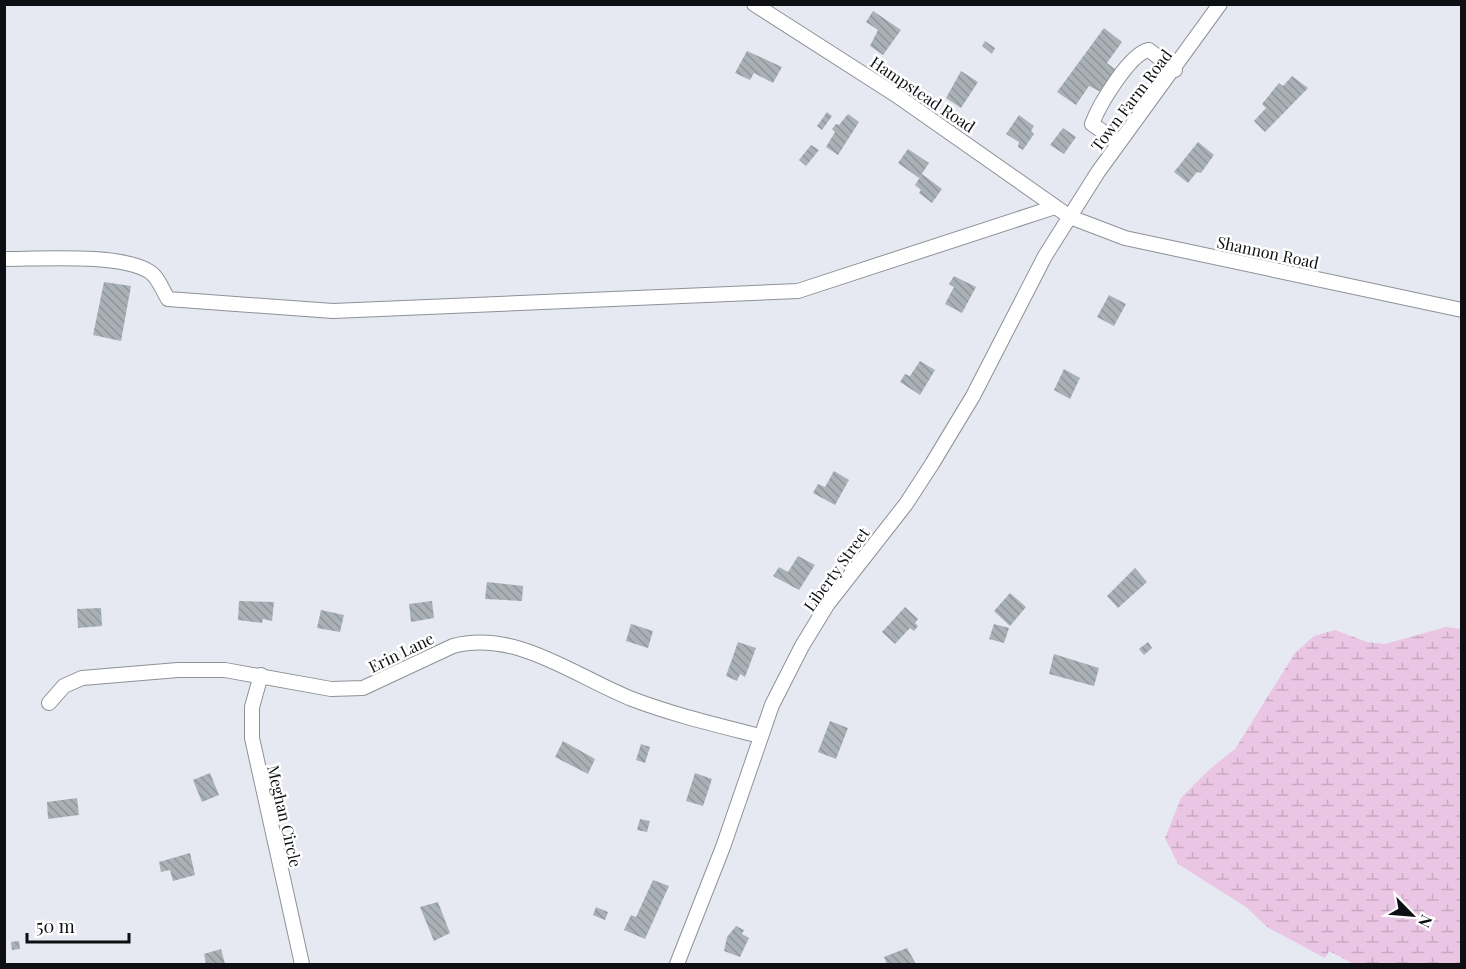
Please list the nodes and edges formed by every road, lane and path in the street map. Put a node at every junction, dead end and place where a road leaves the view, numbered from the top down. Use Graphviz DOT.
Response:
graph roads {
  1 [pos="754,4"];
  2 [pos="1220,4"];
  3 [pos="1175,70"];
  4 [pos="1119,143"];
  5 [pos="1055,207"];
  6 [pos="1070,217"];
  7 [pos="4,259"];
  8 [pos="1461,310"];
  9 [pos="261,675"];
  10 [pos="49,703"];
  11 [pos="760,736"];
  12 [pos="302,964"];
  13 [pos="677,964"];
  1 -- 5 [label="street, Hampstead Road"];
  2 -- 3 [label="street, Town Farm Road"];
  3 -- 4 [label="street, Town Farm Road"];
  3 -- 4 [label="street"];
  4 -- 6 [label="street, Town Farm Road"];
  5 -- 6 [label="street, Hampstead Road"];
  5 -- 7 [label="street"];
  6 -- 8 [label="street, Shannon Road"];
  6 -- 11 [label="street, Liberty Street"];
  9 -- 10 [label="street, Erin Lane"];
  9 -- 11 [label="street, Erin Lane"];
  9 -- 12 [label="street, Meghan Circle"];
  11 -- 13 [label="street, Liberty Street"];
}
